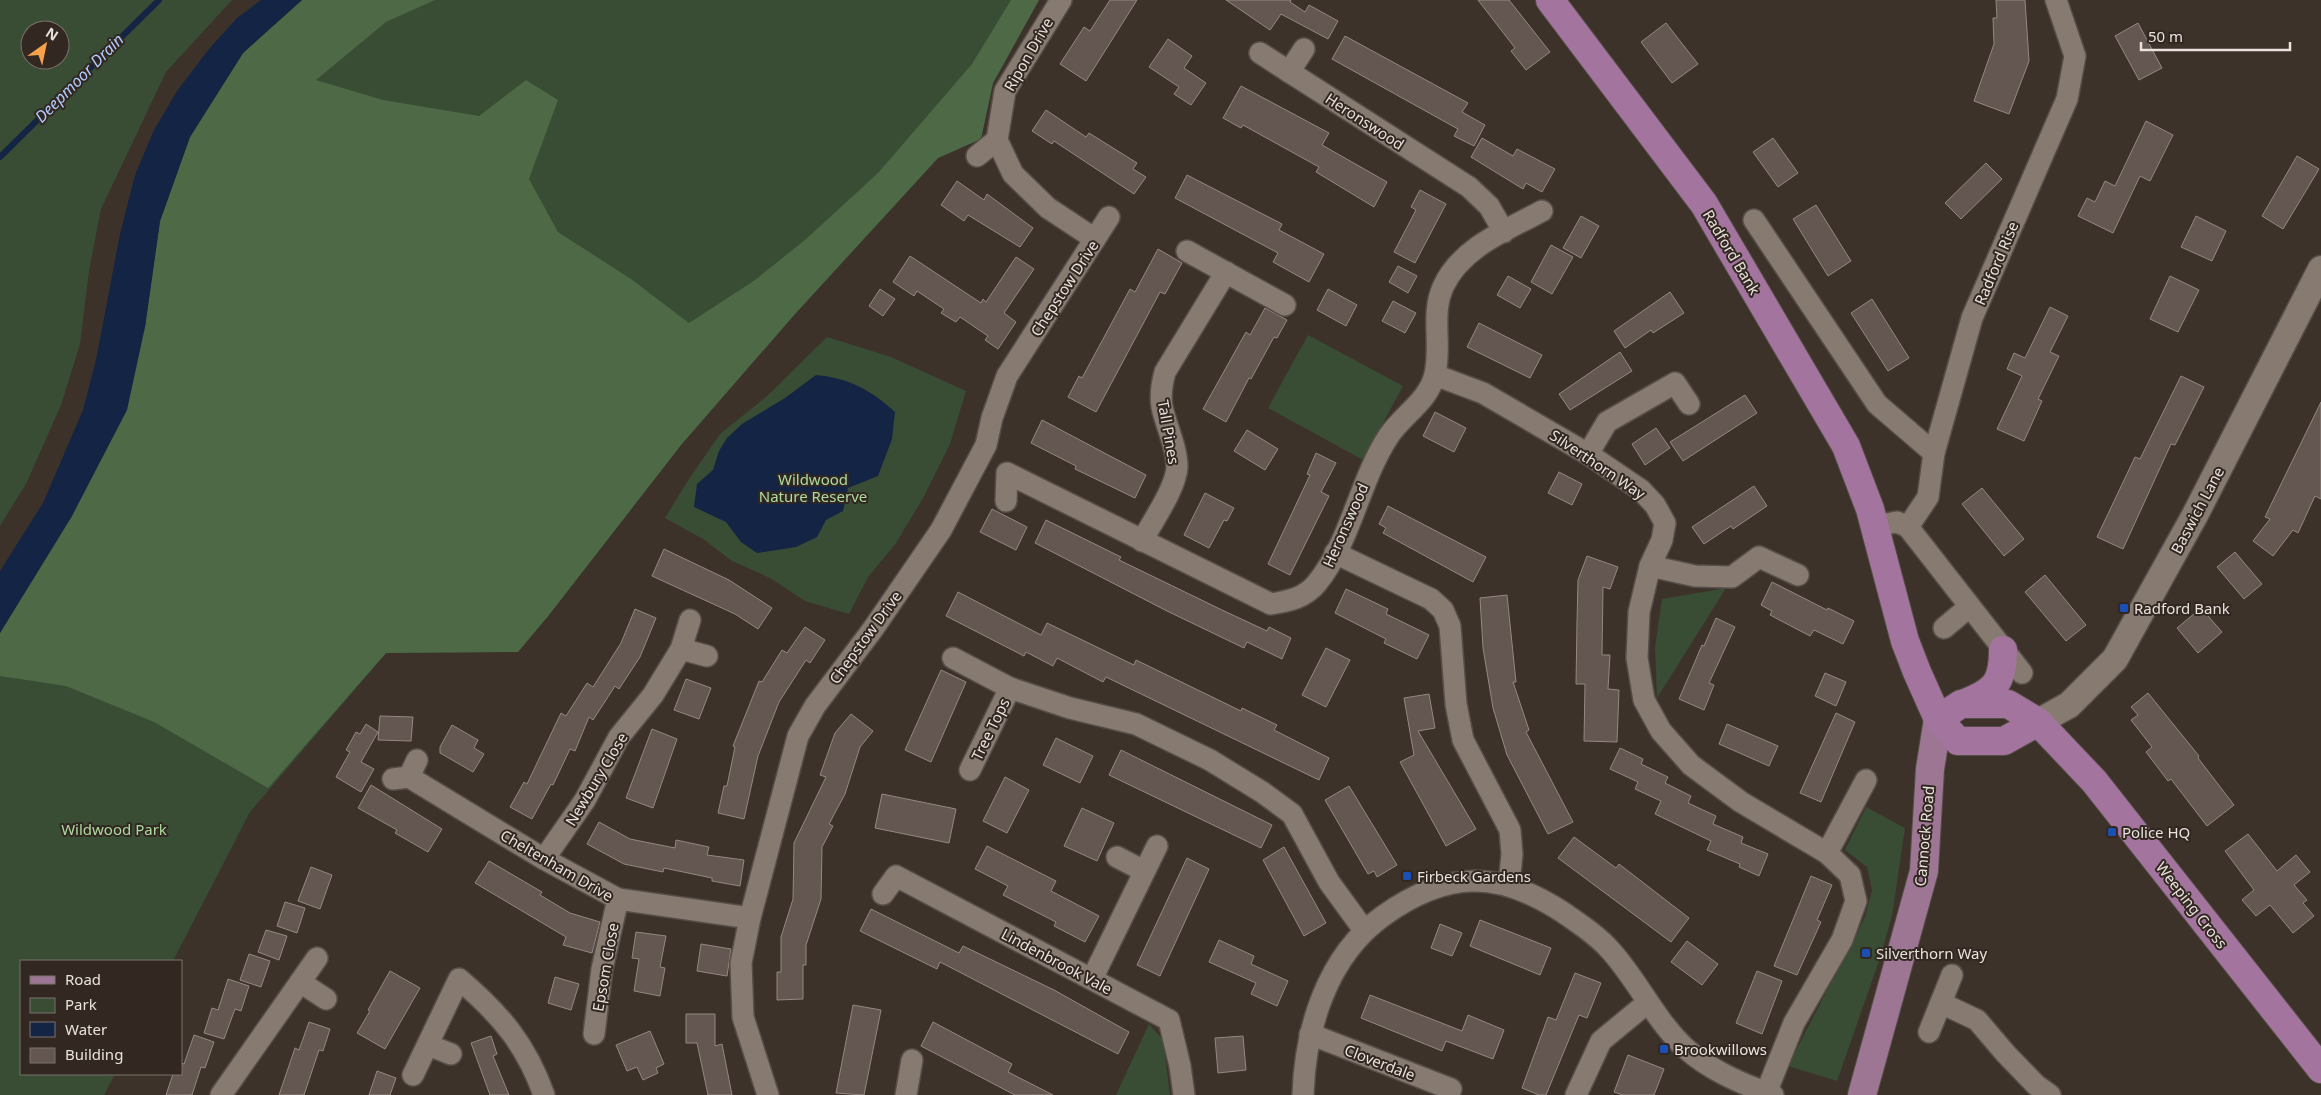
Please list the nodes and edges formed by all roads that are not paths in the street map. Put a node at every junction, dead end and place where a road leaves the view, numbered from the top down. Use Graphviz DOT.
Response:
graph roads {
  1 [pos="1061,0"];
  2 [pos="1550,0"];
  3 [pos="2056,0"];
  4 [pos="1304,49"];
  5 [pos="1260,53"];
  6 [pos="1289,72"];
  7 [pos="997,140"];
  8 [pos="977,156"];
  9 [pos="1542,211"];
  10 [pos="1109,217"];
  11 [pos="1754,220"];
  12 [pos="1504,232"];
  13 [pos="1095,239"];
  14 [pos="1188,251"];
  15 [pos="2321,270"];
  16 [pos="1226,272"];
  17 [pos="1285,305"];
  18 [pos="1435,375"];
  19 [pos="1689,404"];
  20 [pos="1934,453"];
  21 [pos="1588,454"];
  22 [pos="1006,501"];
  23 [pos="1874,526"];
  24 [pos="1908,527"];
  25 [pos="1142,541"];
  26 [pos="1335,553"];
  27 [pos="1650,566"];
  28 [pos="1798,575"];
  29 [pos="1969,607"];
  30 [pos="690,620"];
  31 [pos="1944,628"];
  32 [pos="681,649"];
  33 [pos="2003,650"];
  34 [pos="707,656"];
  35 [pos="952,658"];
  36 [pos="2022,674"];
  37 [pos="1010,688"];
  38 [pos="1961,704"];
  39 [pos="1938,719"];
  40 [pos="2038,722"];
  41 [pos="970,770"];
  42 [pos="406,772"];
  43 [pos="1866,780"];
  44 [pos="1156,846"];
  45 [pos="1828,853"];
  46 [pos="1117,858"];
  47 [pos="544,859"];
  48 [pos="1144,871"];
  49 [pos="1509,885"];
  50 [pos="883,894"];
  51 [pos="618,900"];
  52 [pos="750,918"];
  53 [pos="1364,930"];
  54 [pos="317,958"];
  55 [pos="1952,975"];
  56 [pos="1092,979"];
  57 [pos="300,982"];
  58 [pos="326,999"];
  59 [pos="1647,1003"];
  60 [pos="1941,1003"];
  61 [pos="1930,1032"];
  62 [pos="594,1034"];
  63 [pos="1310,1034"];
  64 [pos="428,1045"];
  65 [pos="451,1054"];
  66 [pos="912,1060"];
  67 [pos="2321,1069"];
  68 [pos="413,1075"];
  69 [pos="1451,1089"];
  70 [pos="2043,1092"];
  71 [pos="1770,1094"];
  72 [pos="220,1095"];
  73 [pos="544,1095"];
  74 [pos="768,1095"];
  75 [pos="906,1095"];
  76 [pos="1184,1095"];
  77 [pos="1303,1095"];
  78 [pos="1576,1095"];
  79 [pos="1862,1095"];
  1 -- 7 [label="street, Ripon Drive"];
  2 -- 23 [label="highway, Radford Bank"];
  3 -- 20 [label="street, Radford Rise"];
  4 -- 6 [label="street"];
  5 -- 6 [label="street, Heronswood"];
  6 -- 12 [label="street, Heronswood"];
  7 -- 8 [label="street"];
  7 -- 13 [label="street"];
  9 -- 12 [label="street, Heronswood"];
  10 -- 13 [label="street, Chepstow Drive"];
  11 -- 20 [label="street"];
  12 -- 18 [label="street, Heronswood"];
  13 -- 52 [label="street, Chepstow Drive"];
  14 -- 16 [label="street"];
  15 -- 40 [label="street, Baswich Lane"];
  16 -- 17 [label="street"];
  16 -- 25 [label="street, Tall Pines"];
  18 -- 21 [label="street, Silverthorn Way"];
  18 -- 26 [label="street, Heronswood"];
  19 -- 21 [label="street"];
  20 -- 24 [label="street, Radford Rise"];
  21 -- 27 [label="street, Silverthorn Way"];
  22 -- 25 [label="street, Heronswood"];
  23 -- 24 [label="street"];
  23 -- 39 [label="highway, Radford Bank"];
  24 -- 29 [label="street"];
  25 -- 26 [label="street, Heronswood"];
  26 -- 49 [label="street"];
  27 -- 28 [label="street"];
  27 -- 45 [label="street, Silverthorn Way"];
  29 -- 31 [label="street"];
  29 -- 33 [label="street"];
  30 -- 32 [label="street, Newbury Close"];
  32 -- 34 [label="street"];
  32 -- 47 [label="street, Newbury Close"];
  33 -- 36 [label="street"];
  33 -- 38 [label="highway"];
  35 -- 37 [label="street"];
  37 -- 41 [label="street, Tree Tops"];
  37 -- 53 [label="street"];
  38 -- 39 [label="highway"];
  38 -- 40 [label="highway, Weeping Cross"];
  39 -- 40 [label="highway"];
  39 -- 79 [label="main road, Cannock Road"];
  40 -- 67 [label="highway, Weeping Cross"];
  42 -- 47 [label="street, Cheltenham Drive"];
  43 -- 45 [label="street"];
  44 -- 48 [label="street"];
  45 -- 71 [label="street, Silverthorn Way"];
  46 -- 48 [label="street"];
  47 -- 51 [label="street, Cheltenham Drive"];
  48 -- 56 [label="street"];
  49 -- 53 [label="street"];
  49 -- 59 [label="street"];
  50 -- 56 [label="street, Lindenbrook Vale"];
  51 -- 52 [label="street, Cheltenham Drive"];
  51 -- 62 [label="street, Epsom Close"];
  52 -- 74 [label="street, Chepstow Drive"];
  53 -- 63 [label="street"];
  54 -- 57 [label="street"];
  55 -- 60 [label="street"];
  56 -- 76 [label="street, Lindenbrook Vale"];
  57 -- 58 [label="street"];
  57 -- 72 [label="street"];
  59 -- 71 [label="street"];
  59 -- 78 [label="street"];
  60 -- 61 [label="street"];
  60 -- 70 [label="street"];
  63 -- 69 [label="street, Cloverdale"];
  63 -- 77 [label="street"];
  64 -- 65 [label="street"];
  64 -- 68 [label="street"];
  64 -- 73 [label="street"];
  66 -- 75 [label="street"];
}
